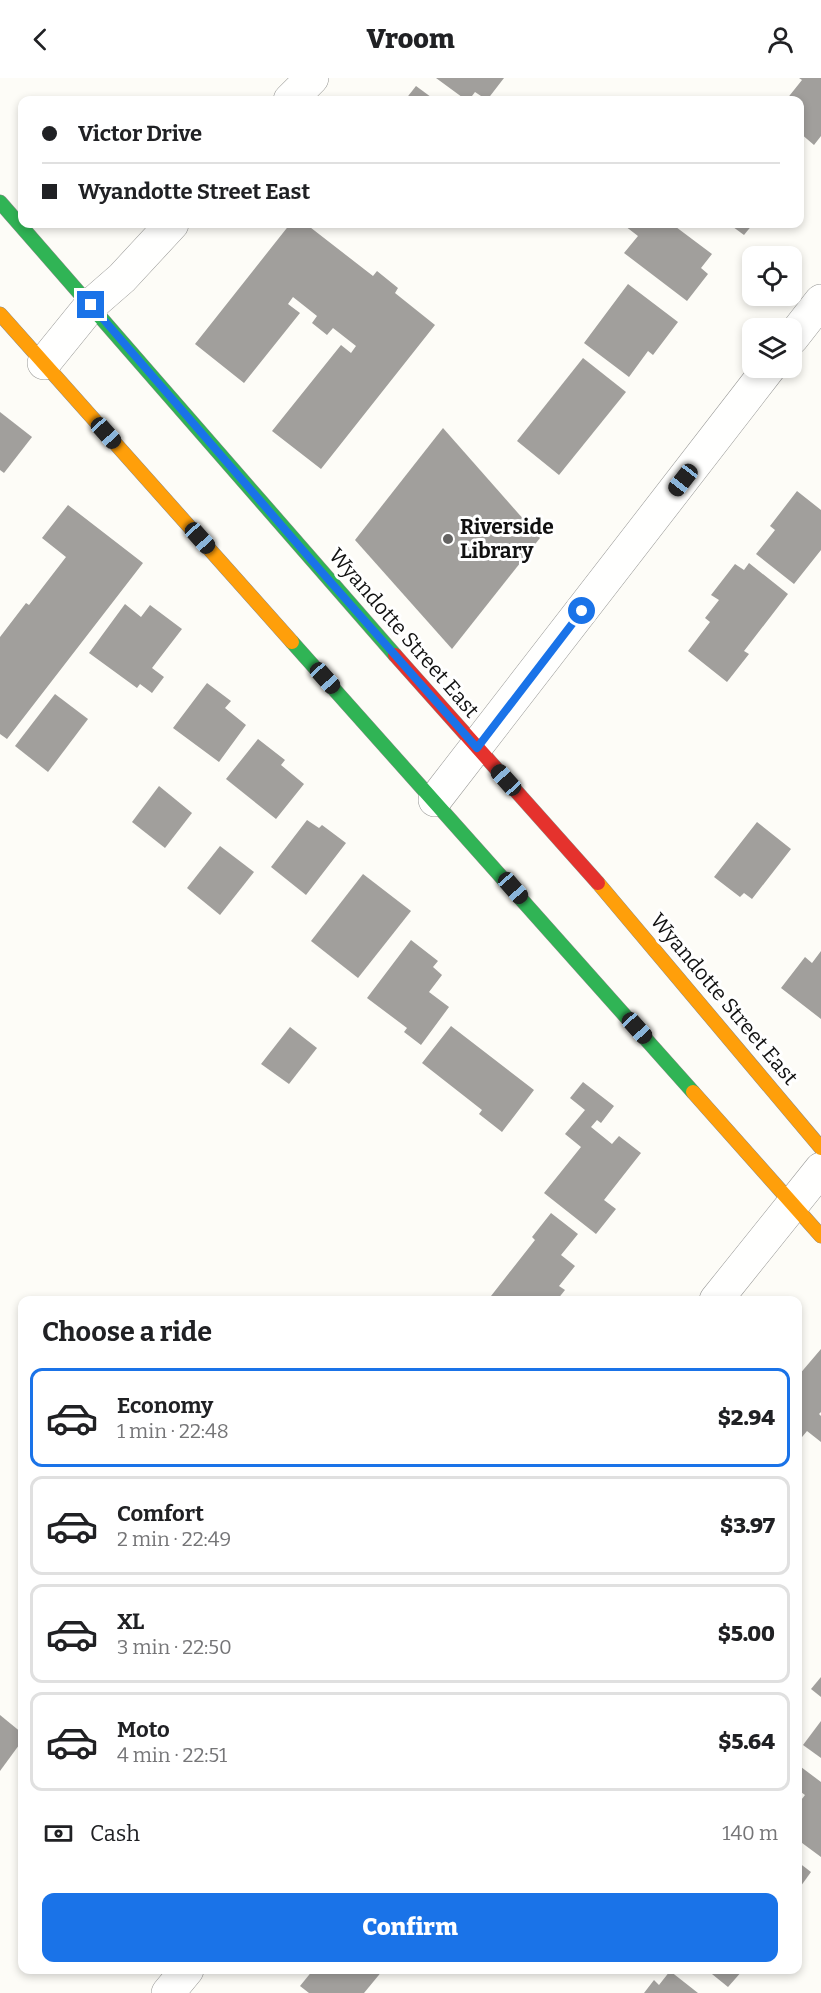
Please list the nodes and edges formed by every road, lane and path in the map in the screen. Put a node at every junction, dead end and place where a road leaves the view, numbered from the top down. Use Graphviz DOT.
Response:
graph roads {
  1 [pos="312,78"];
  2 [pos="294,96"];
  3 [pos="0,202"];
  4 [pos="18,222"];
  5 [pos="23,228"];
  6 [pos="168,228"];
  7 [pos="821,301"];
  8 [pos="91,305"];
  9 [pos="0,314"];
  10 [pos="802,325"];
  11 [pos="44,363"];
  12 [pos="762,378"];
  13 [pos="477,748"];
  14 [pos="435,800"];
  15 [pos="821,1148"];
  16 [pos="821,1169"];
  17 [pos="792,1204"];
  18 [pos="821,1236"];
  19 [pos="719,1296"];
  20 [pos="184,1974"];
  21 [pos="168,1993"];
  1 -- 2 [label="street"];
  3 -- 4 [label="main road, Wyandotte Street East"];
  5 -- 8 [label="main road, Wyandotte Street East"];
  6 -- 8 [label="street"];
  7 -- 10 [label="street"];
  8 -- 11 [label="street"];
  8 -- 13 [label="main road, Wyandotte Street East"];
  9 -- 11 [label="main road"];
  11 -- 14 [label="main road"];
  12 -- 13 [label="street"];
  13 -- 14 [label="street"];
  13 -- 15 [label="main road, Wyandotte Street East"];
  14 -- 17 [label="main road"];
  16 -- 17 [label="street"];
  17 -- 18 [label="main road"];
  17 -- 19 [label="street"];
  20 -- 21 [label="street"];
}
